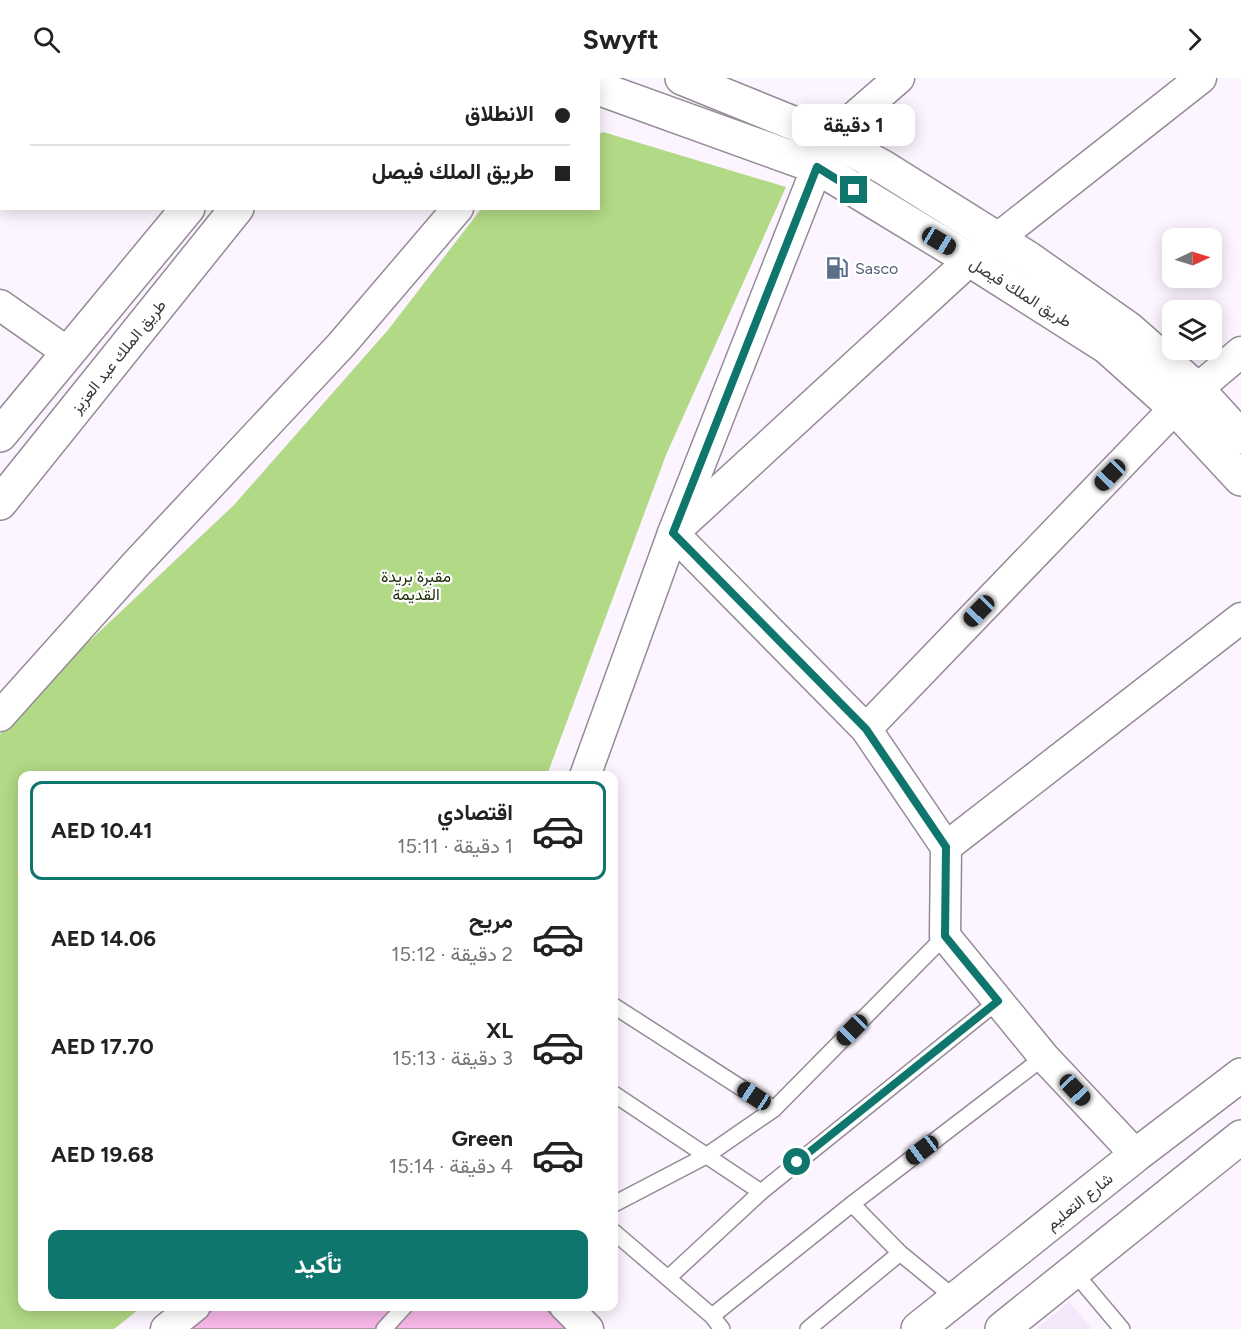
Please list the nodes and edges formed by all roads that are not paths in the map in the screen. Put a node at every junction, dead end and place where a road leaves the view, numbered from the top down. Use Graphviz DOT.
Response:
graph roads {
  1 [pos="682,78"];
  2 [pos="899,78"];
  3 [pos="1201,78"];
  4 [pos="600,89"];
  5 [pos="824,153"];
  6 [pos="186,210"];
  7 [pos="235,210"];
  8 [pos="456,210"];
  9 [pos="997,238"];
  10 [pos="970,260"];
  11 [pos="0,305"];
  12 [pos="67,352"];
  13 [pos="1241,352"];
  14 [pos="1186,398"];
  15 [pos="0,435"];
  16 [pos="1241,437"];
  17 [pos="1241,479"];
  18 [pos="0,503"];
  19 [pos="673,533"];
  20 [pos="1241,618"];
  21 [pos="0,716"];
  22 [pos="866,729"];
  23 [pos="587,771"];
  24 [pos="946,847"];
  25 [pos="945,936"];
  26 [pos="998,1001"];
  27 [pos="618,1009"];
  28 [pos="1044,1057"];
  29 [pos="1241,1075"];
  30 [pos="618,1097"];
  31 [pos="774,1109"];
  32 [pos="1241,1137"];
  33 [pos="1136,1155"];
  34 [pos="706,1156"];
  35 [pos="761,1192"];
  36 [pos="618,1202"];
  37 [pos="852,1204"];
  38 [pos="618,1235"];
  39 [pos="900,1253"];
  40 [pos="1074,1272"];
  41 [pos="668,1278"];
  42 [pos="956,1299"];
  43 [pos="189,1311"];
  44 [pos="400,1311"];
  45 [pos="570,1311"];
  46 [pos="712,1316"];
  47 [pos="166,1329"];
  48 [pos="384,1329"];
  49 [pos="588,1329"];
  50 [pos="722,1329"];
  51 [pos="808,1329"];
  52 [pos="918,1329"];
  53 [pos="1002,1329"];
  54 [pos="1122,1329"];
  1 -- 5 [label="main road, طريق الملك فيصل"];
  2 -- 5 [label="street"];
  3 -- 9 [label="street"];
  4 -- 5 [label="main road, طريق الملك فيصل"];
  5 -- 9 [label="main road, طريق الملك فيصل"];
  5 -- 10 [label="main road, طريق الملك فيصل"];
  5 -- 19 [label="street"];
  6 -- 12 [label="main road"];
  7 -- 18 [label="main road, طريق الملك عبد العزيز"];
  8 -- 21 [label="street"];
  9 -- 10 [label="street"];
  9 -- 14 [label="main road, طريق الملك فيصل"];
  10 -- 14 [label="main road, طريق الملك فيصل"];
  10 -- 19 [label="street"];
  11 -- 12 [label="street"];
  12 -- 15 [label="main road"];
  13 -- 14 [label="street"];
  14 -- 16 [label="main road, طريق الملك فيصل"];
  14 -- 17 [label="main road, طريق الملك فيصل"];
  14 -- 22 [label="street"];
  19 -- 22 [label="street"];
  19 -- 23 [label="street"];
  20 -- 24 [label="street"];
  22 -- 24 [label="street"];
  24 -- 25 [label="street"];
  25 -- 26 [label="street"];
  25 -- 31 [label="lane"];
  26 -- 28 [label="street"];
  26 -- 35 [label="lane"];
  27 -- 31 [label="lane"];
  28 -- 33 [label="street"];
  28 -- 37 [label="lane"];
  29 -- 33 [label="main road, شارع التعليم"];
  30 -- 34 [label="lane"];
  31 -- 34 [label="lane"];
  32 -- 40 [label="main road"];
  33 -- 42 [label="main road, شارع التعليم"];
  34 -- 35 [label="lane"];
  34 -- 36 [label="lane"];
  35 -- 41 [label="lane"];
  37 -- 39 [label="lane"];
  37 -- 46 [label="lane"];
  38 -- 41 [label="lane"];
  39 -- 42 [label="lane"];
  39 -- 51 [label="lane"];
  40 -- 53 [label="main road"];
  40 -- 54 [label="lane"];
  41 -- 46 [label="lane"];
  42 -- 52 [label="main road, شارع التعليم"];
  43 -- 47 [label="street"];
  44 -- 48 [label="lane"];
  45 -- 49 [label="street"];
  46 -- 50 [label="lane"];
}
